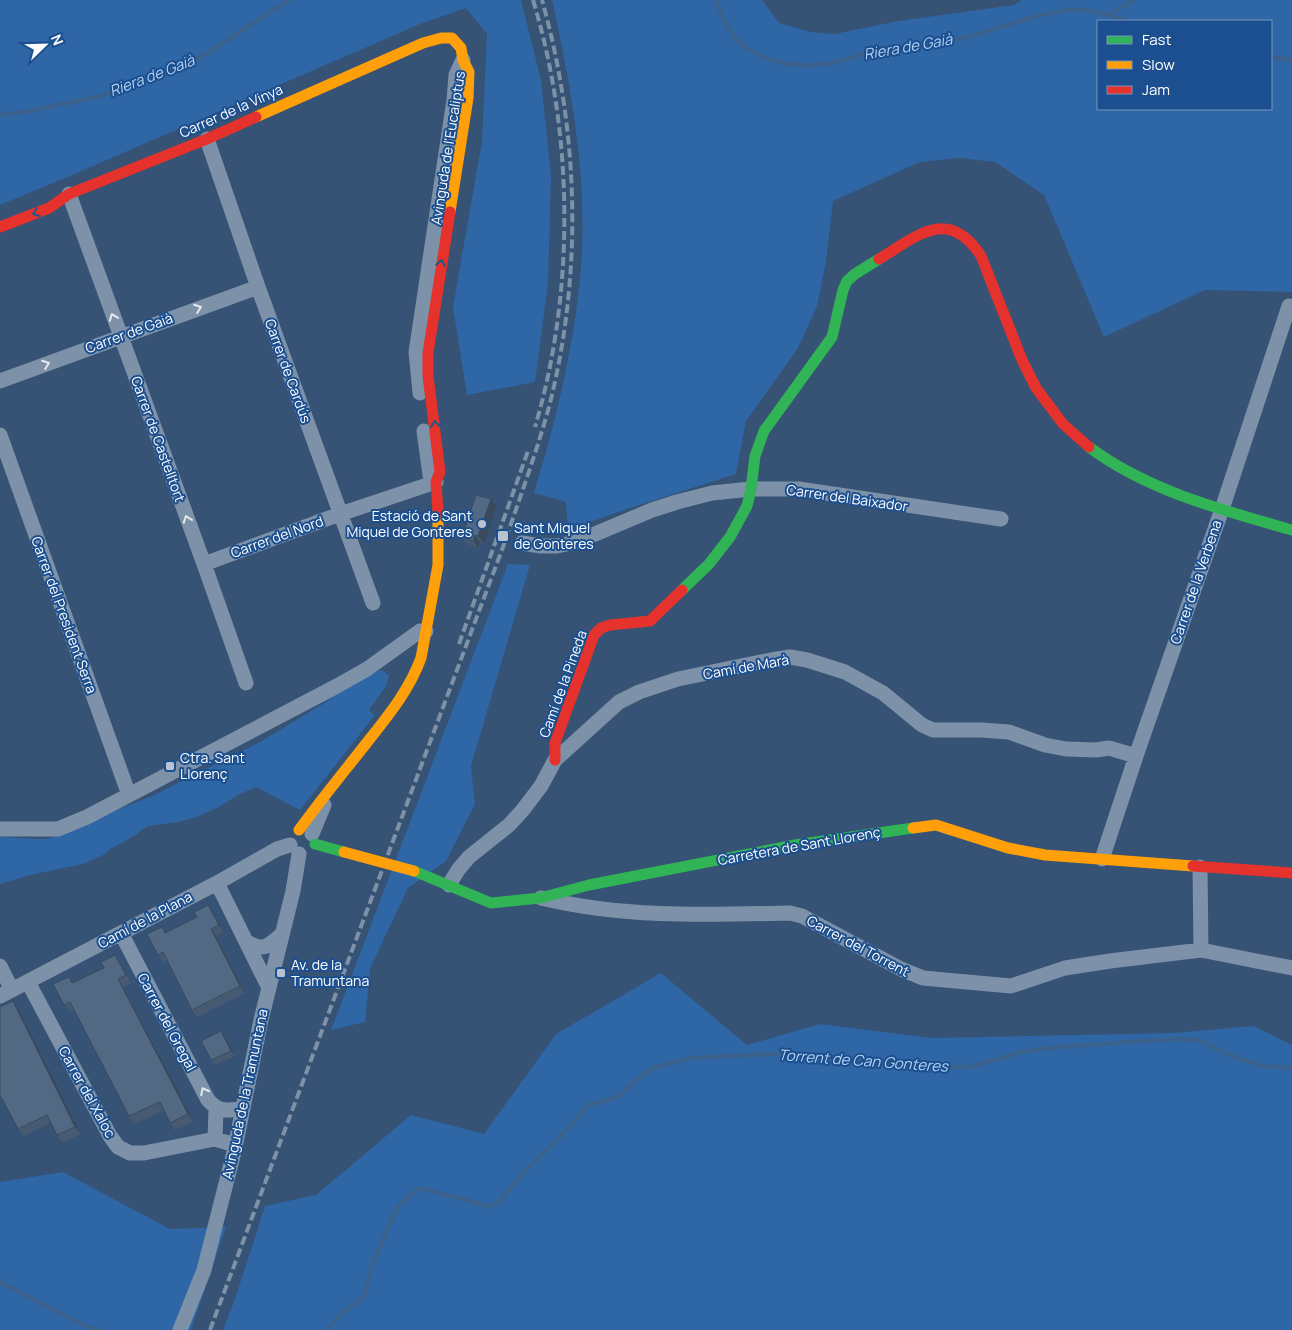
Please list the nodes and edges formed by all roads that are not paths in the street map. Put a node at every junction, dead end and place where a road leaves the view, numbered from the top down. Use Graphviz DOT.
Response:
graph roads {
  1 [pos="463,60"];
  2 [pos="207,139"];
  3 [pos="69,194"];
  4 [pos="0,226"];
  5 [pos="258,286"];
  6 [pos="1289,306"];
  7 [pos="120,336"];
  8 [pos="0,381"];
  9 [pos="0,435"];
  10 [pos="436,482"];
  11 [pos="751,489"];
  12 [pos="1222,509"];
  13 [pos="340,514"];
  14 [pos="1001,519"];
  15 [pos="1292,530"];
  16 [pos="522,543"];
  17 [pos="204,564"];
  18 [pos="373,603"];
  19 [pos="426,631"];
  20 [pos="246,683"];
  21 [pos="1136,756"];
  22 [pos="555,760"];
  23 [pos="329,792"];
  24 [pos="129,795"];
  25 [pos="0,829"];
  26 [pos="309,836"];
  27 [pos="294,850"];
  28 [pos="1102,858"];
  29 [pos="1200,867"];
  30 [pos="1292,873"];
  31 [pos="217,883"];
  32 [pos="449,886"];
  33 [pos="540,898"];
  34 [pos="121,933"];
  35 [pos="281,935"];
  36 [pos="247,942"];
  37 [pos="1201,950"];
  38 [pos="0,966"];
  39 [pos="1292,968"];
  40 [pos="28,982"];
  41 [pos="269,988"];
  42 [pos="6,993"];
  43 [pos="216,1109"];
  44 [pos="243,1109"];
  45 [pos="216,1139"];
  46 [pos="235,1146"];
  47 [pos="180,1330"];
  1 -- 2 [label="street, Carrer de la Vinya"];
  1 -- 10 [label="street, Avinguda de l'Eucaliptus"];
  2 -- 3 [label="street, Carrer de la Vinya"];
  2 -- 5 [label="street, Carrer de Cardús"];
  3 -- 4 [label="street, Carrer de la Vinya, one-way"];
  7 -- 3 [label="street, Carrer de Castelltort, one-way"];
  7 -- 5 [label="street, Carrer de Gaià, one-way"];
  5 -- 13 [label="street, Carrer de Cardús"];
  6 -- 12 [label="street, Carrer de la Verbena"];
  8 -- 7 [label="street, Carrer de Gaià, one-way"];
  17 -- 7 [label="street, Carrer de Castelltort, one-way"];
  9 -- 24 [label="street, Carrer del President Serra"];
  10 -- 13 [label="street, Carrer del Nord"];
  10 -- 19 [label="street, Avinguda de l'Eucaliptus"];
  11 -- 12 [label="street, Camí de la Pineda"];
  11 -- 14 [label="street, Carrer del Baixador"];
  11 -- 16 [label="street, Carrer del Baixador"];
  11 -- 22 [label="street, Camí de la Pineda"];
  12 -- 15 [label="street, Camí de la Pineda"];
  12 -- 21 [label="street, Carrer de la Verbena"];
  13 -- 17 [label="street, Carrer del Nord"];
  13 -- 18 [label="street, Carrer de Cardús"];
  17 -- 20 [label="street, Carrer de Castelltort"];
  19 -- 23 [label="street"];
  19 -- 24 [label="street"];
  21 -- 22 [label="street, Camí de Marà"];
  21 -- 28 [label="street, Carrer de la Verbena"];
  22 -- 32 [label="street, Camí de Marà"];
  23 -- 26 [label="street"];
  24 -- 25 [label="street"];
  26 -- 27 [label="street"];
  26 -- 27 [label="street, Camí de la Plana"];
  26 -- 32 [label="street, Carretera de Sant Llorenç, bridge"];
  27 -- 31 [label="street, Camí de la Plana"];
  27 -- 35 [label="street, Avinguda de la Tramuntana"];
  28 -- 29 [label="street, Carretera de Sant Llorenç"];
  28 -- 33 [label="street, Carretera de Sant Llorenç"];
  29 -- 30 [label="street, Carretera de Sant Llorenç"];
  29 -- 37 [label="street"];
  31 -- 34 [label="street, Camí de la Plana"];
  31 -- 36 [label="street"];
  32 -- 33 [label="street, Carretera de Sant Llorenç"];
  33 -- 37 [label="street, Carrer del Torrent"];
  34 -- 40 [label="street, Camí de la Plana"];
  43 -- 34 [label="street, Carrer del Gregal, one-way"];
  35 -- 36 [label="street"];
  35 -- 41 [label="street, Avinguda de la Tramuntana"];
  36 -- 41 [label="street"];
  37 -- 39 [label="street, Carrer del Torrent"];
  38 -- 42 [label="street"];
  40 -- 42 [label="street, Camí de la Plana"];
  40 -- 45 [label="street, Carrer del Xaloc"];
  41 -- 44 [label="street, Avinguda de la Tramuntana"];
  43 -- 44 [label="street"];
  43 -- 45 [label="street"];
  44 -- 46 [label="street, Avinguda de la Tramuntana"];
  45 -- 46 [label="street"];
  46 -- 47 [label="street, Avinguda de la Tramuntana"];
}
